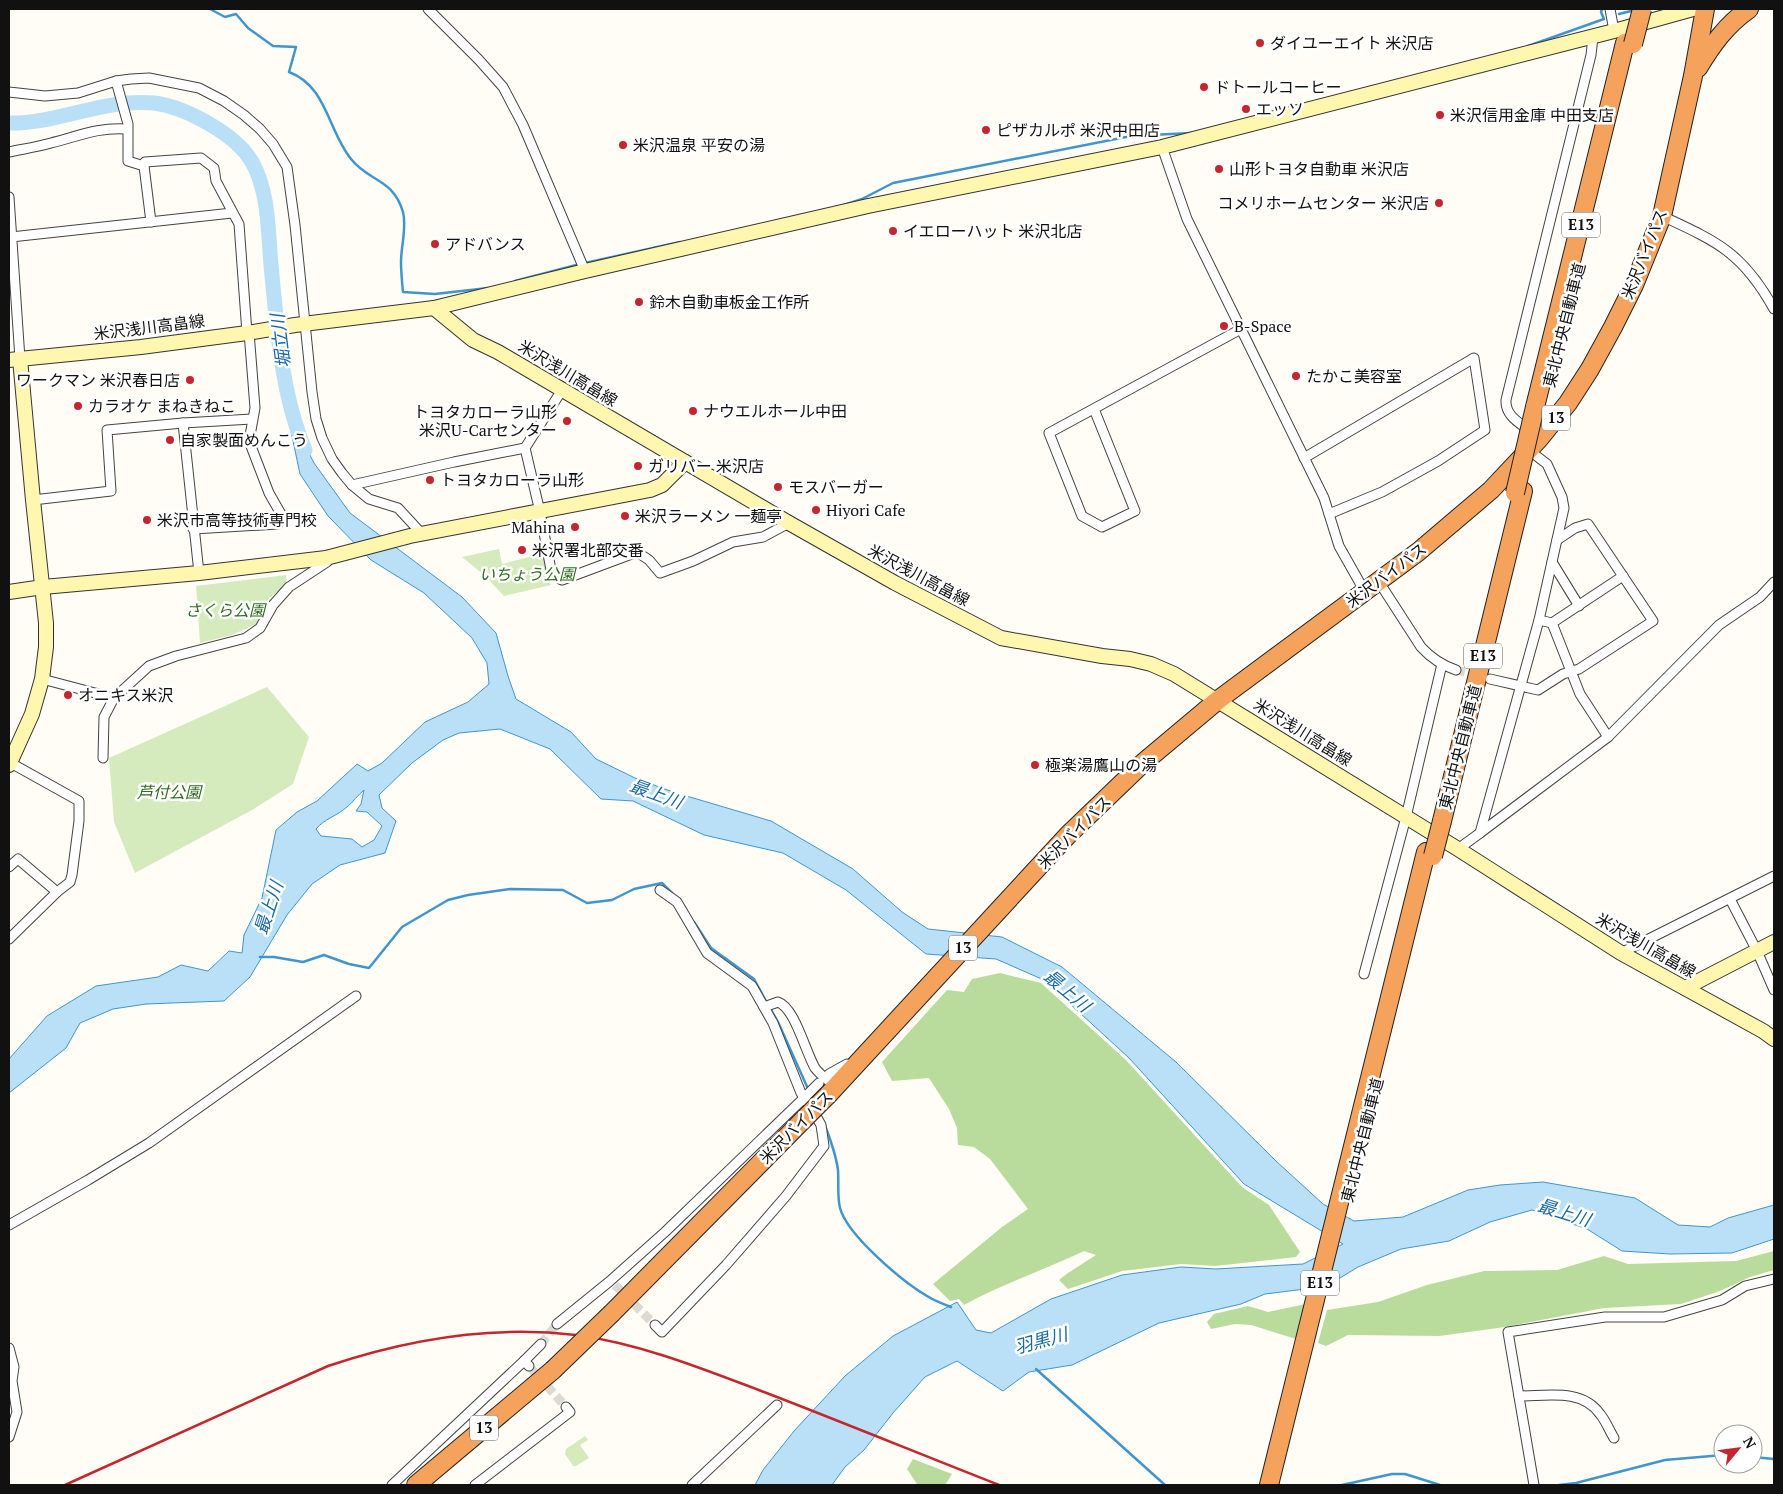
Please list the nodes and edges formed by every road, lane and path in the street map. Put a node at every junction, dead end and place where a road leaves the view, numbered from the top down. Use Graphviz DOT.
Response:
graph roads {
  1 [pos="428,9"];
  2 [pos="1610,9"];
  3 [pos="1634,9"];
  4 [pos="1642,9"];
  5 [pos="1693,9"];
  6 [pos="1705,9"];
  7 [pos="1749,9"];
  8 [pos="1593,36"];
  9 [pos="1624,39"];
  10 [pos="1693,76"];
  11 [pos="116,81"];
  12 [pos="9,92"];
  13 [pos="128,127"];
  14 [pos="1162,147"];
  15 [pos="9,152"];
  16 [pos="144,166"];
  17 [pos="9,197"];
  18 [pos="232,212"];
  19 [pos="1662,216"];
  20 [pos="150,222"];
  21 [pos="11,237"];
  22 [pos="585,271"];
  23 [pos="434,308"];
  24 [pos="1774,309"];
  25 [pos="300,324"];
  26 [pos="1241,329"];
  27 [pos="248,332"];
  28 [pos="14,359"];
  29 [pos="562,390"];
  30 [pos="1094,409"];
  31 [pos="252,419"];
  32 [pos="182,423"];
  33 [pos="1535,445"];
  34 [pos="525,448"];
  35 [pos="1304,458"];
  36 [pos="685,462"];
  37 [pos="352,485"];
  38 [pos="32,500"];
  39 [pos="540,512"];
  40 [pos="1329,514"];
  41 [pos="789,523"];
  42 [pos="193,528"];
  43 [pos="416,535"];
  44 [pos="1558,540"];
  45 [pos="326,558"];
  46 [pos="1552,562"];
  47 [pos="199,573"];
  48 [pos="1623,576"];
  49 [pos="1774,582"];
  50 [pos="43,587"];
  51 [pos="1372,587"];
  52 [pos="9,592"];
  53 [pos="1579,606"];
  54 [pos="1539,620"];
  55 [pos="1552,624"];
  56 [pos="1442,664"];
  57 [pos="1456,670"];
  58 [pos="1571,671"];
  59 [pos="42,679"];
  60 [pos="1490,679"];
  61 [pos="1521,686"];
  62 [pos="114,698"];
  63 [pos="1218,700"];
  64 [pos="1608,737"];
  65 [pos="103,758"];
  66 [pos="9,763"];
  67 [pos="1406,817"];
  68 [pos="1480,834"];
  69 [pos="1458,849"];
  70 [pos="9,867"];
  71 [pos="1774,876"];
  72 [pos="660,890"];
  73 [pos="57,892"];
  74 [pos="1730,899"];
  75 [pos="9,939"];
  76 [pos="1774,942"];
  77 [pos="1757,951"];
  78 [pos="1621,953"];
  79 [pos="1364,974"];
  80 [pos="1685,988"];
  81 [pos="1774,990"];
  82 [pos="356,996"];
  83 [pos="768,1005"];
  84 [pos="1774,1039"];
  85 [pos="1373,1080"];
  86 [pos="826,1085"];
  87 [pos="806,1096"];
  88 [pos="810,1114"];
  89 [pos="9,1225"];
  90 [pos="1774,1279"];
  91 [pos="557,1324"];
  92 [pos="655,1325"];
  93 [pos="541,1344"];
  94 [pos="9,1348"];
  95 [pos="1519,1396"];
  96 [pos="776,1405"];
  97 [pos="566,1407"];
  98 [pos="9,1437"];
  99 [pos="1614,1438"];
  100 [pos="392,1485"];
  101 [pos="416,1485"];
  102 [pos="475,1485"];
  103 [pos="692,1485"];
  104 [pos="1270,1485"];
  105 [pos="1277,1485"];
  106 [pos="1534,1485"];
  1 -- 22 [label="street"];
  2 -- 9 [label="street"];
  3 -- 9 [label="highway, 東北中央自動車道 / E13"];
  4 -- 9 [label="highway, 東北中央自動車道 / E13, bridge"];
  5 -- 9 [label="street"];
  6 -- 10 [label="highway, 米沢バイパス / 13"];
  7 -- 10 [label="highway"];
  8 -- 9 [label="street"];
  8 -- 14 [label="street"];
  8 -- 33 [label="street"];
  9 -- 85 [label="highway, 東北中央自動車道 / E13, bridge"];
  10 -- 19 [label="highway, 米沢バイパス / 13"];
  11 -- 12 [label="street"];
  11 -- 13 [label="street"];
  11 -- 25 [label="street"];
  13 -- 15 [label="street"];
  13 -- 16 [label="street"];
  14 -- 22 [label="street"];
  14 -- 26 [label="street"];
  16 -- 18 [label="street"];
  16 -- 20 [label="street"];
  17 -- 21 [label="street"];
  18 -- 20 [label="street"];
  18 -- 27 [label="street"];
  19 -- 24 [label="street"];
  19 -- 33 [label="highway, 米沢バイパス / 13"];
  20 -- 21 [label="street"];
  21 -- 28 [label="street"];
  22 -- 23 [label="street"];
  23 -- 25 [label="street, 米沢浅川高畠線"];
  23 -- 29 [label="street, 米沢浅川高畠線"];
  25 -- 27 [label="street, 米沢浅川高畠線"];
  25 -- 37 [label="street"];
  26 -- 30 [label="street"];
  26 -- 35 [label="street"];
  27 -- 28 [label="street, 米沢浅川高畠線"];
  27 -- 31 [label="street"];
  28 -- 38 [label="street"];
  29 -- 34 [label="street"];
  29 -- 36 [label="street, 米沢浅川高畠線"];
  30 -- 30 [label="street"];
  31 -- 32 [label="street"];
  31 -- 42 [label="street"];
  32 -- 38 [label="street"];
  32 -- 42 [label="street"];
  33 -- 44 [label="street"];
  33 -- 51 [label="highway, 米沢バイパス / 13"];
  34 -- 37 [label="street"];
  34 -- 39 [label="street"];
  35 -- 40 [label="street"];
  35 -- 40 [label="street"];
  36 -- 39 [label="street"];
  36 -- 41 [label="street, 米沢浅川高畠線"];
  37 -- 43 [label="street"];
  38 -- 50 [label="street"];
  39 -- 41 [label="street"];
  39 -- 43 [label="street"];
  40 -- 51 [label="street"];
  41 -- 63 [label="street, 米沢浅川高畠線"];
  42 -- 47 [label="street"];
  43 -- 45 [label="street"];
  44 -- 46 [label="street"];
  44 -- 48 [label="street"];
  45 -- 47 [label="street"];
  45 -- 62 [label="street"];
  46 -- 53 [label="street"];
  46 -- 54 [label="street"];
  47 -- 50 [label="street"];
  48 -- 53 [label="street"];
  48 -- 58 [label="street"];
  49 -- 64 [label="street"];
  50 -- 52 [label="street"];
  50 -- 59 [label="street"];
  51 -- 56 [label="street"];
  51 -- 63 [label="highway, 米沢バイパス / 13"];
  53 -- 55 [label="street"];
  54 -- 55 [label="street"];
  54 -- 61 [label="street"];
  55 -- 58 [label="street"];
  56 -- 57 [label="street"];
  56 -- 67 [label="street"];
  58 -- 61 [label="street"];
  58 -- 64 [label="street"];
  59 -- 62 [label="street"];
  59 -- 66 [label="street"];
  60 -- 61 [label="street"];
  61 -- 68 [label="street"];
  62 -- 65 [label="street"];
  63 -- 67 [label="street, 米沢浅川高畠線"];
  63 -- 86 [label="highway, 米沢バイパス / 13"];
  64 -- 68 [label="street"];
  66 -- 73 [label="street"];
  67 -- 69 [label="street, 米沢浅川高畠線"];
  67 -- 79 [label="street"];
  68 -- 69 [label="street"];
  69 -- 78 [label="street, 米沢浅川高畠線"];
  70 -- 73 [label="street"];
  71 -- 74 [label="street"];
  72 -- 83 [label="street"];
  73 -- 75 [label="street"];
  74 -- 77 [label="street"];
  74 -- 78 [label="street"];
  76 -- 77 [label="street"];
  77 -- 80 [label="street"];
  77 -- 81 [label="street"];
  78 -- 80 [label="street, 米沢浅川高畠線"];
  80 -- 84 [label="street, 米沢浅川高畠線"];
  82 -- 89 [label="street"];
  83 -- 86 [label="street"];
  83 -- 87 [label="street"];
  85 -- 104 [label="highway, 東北中央自動車道 / E13"];
  85 -- 105 [label="highway, 東北中央自動車道 / E13"];
  86 -- 87 [label="street"];
  86 -- 88 [label="highway, 米沢バイパス / 13, bridge"];
  87 -- 88 [label="street"];
  87 -- 91 [label="street"];
  88 -- 92 [label="street"];
  88 -- 101 [label="highway, 米沢バイパス / 13, bridge"];
  90 -- 95 [label="street"];
  93 -- 100 [label="street"];
  94 -- 98 [label="street"];
  95 -- 99 [label="street"];
  95 -- 106 [label="street"];
  96 -- 103 [label="street"];
  97 -- 102 [label="street"];
}
